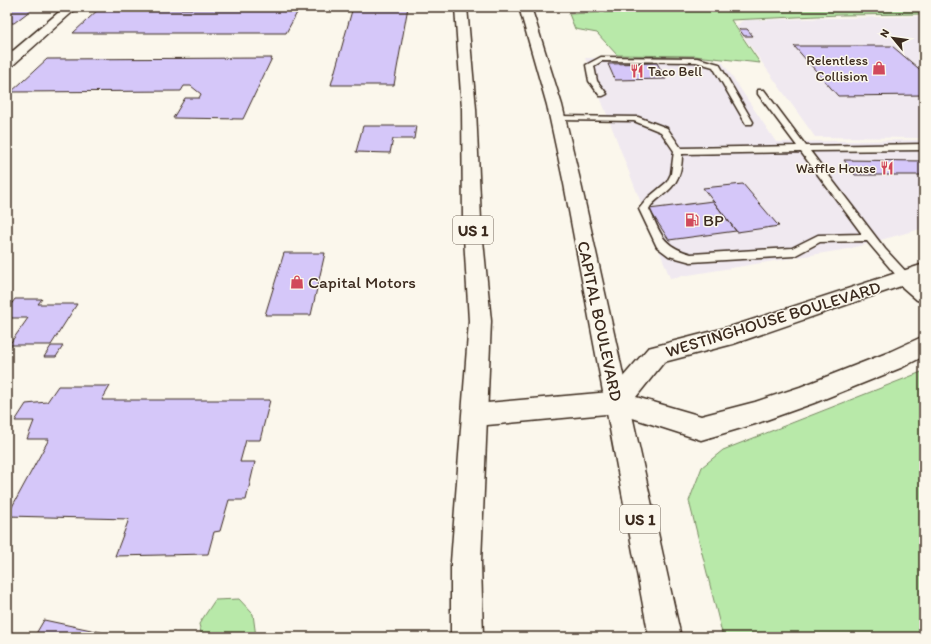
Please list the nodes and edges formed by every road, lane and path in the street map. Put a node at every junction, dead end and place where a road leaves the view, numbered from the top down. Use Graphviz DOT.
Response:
graph roads {
  1 [pos="72,7"];
  2 [pos="462,7"];
  3 [pos="525,7"];
  4 [pos="12,40"];
  5 [pos="32,40"];
  6 [pos="7,63"];
  7 [pos="761,92"];
  8 [pos="603,94"];
  9 [pos="558,118"];
  10 [pos="750,122"];
  11 [pos="924,147"];
  12 [pos="803,150"];
  13 [pos="678,151"];
  14 [pos="869,237"];
  15 [pos="915,275"];
  16 [pos="924,294"];
  17 [pos="924,345"];
  18 [pos="617,402"];
  19 [pos="476,415"];
  20 [pos="467,637"];
  21 [pos="665,637"];
  1 -- 5 [label="main road"];
  2 -- 19 [label="main road, US 1"];
  3 -- 9 [label="main road, CAPITAL BOULEVARD / US 1"];
  4 -- 5 [label="main road"];
  5 -- 6 [label="main road"];
  7 -- 12 [label="lane"];
  8 -- 10 [label="lane"];
  9 -- 13 [label="lane"];
  9 -- 18 [label="main road, CAPITAL BOULEVARD / US 1"];
  11 -- 12 [label="lane"];
  12 -- 13 [label="lane"];
  12 -- 14 [label="lane"];
  13 -- 14 [label="lane"];
  14 -- 15 [label="lane"];
  15 -- 16 [label="main road"];
  15 -- 18 [label="main road, WESTINGHOUSE BOULEVARD"];
  17 -- 18 [label="main road"];
  18 -- 19 [label="main road"];
  18 -- 21 [label="main road, CAPITAL BOULEVARD / US 1"];
  19 -- 20 [label="main road, US 1"];
}
